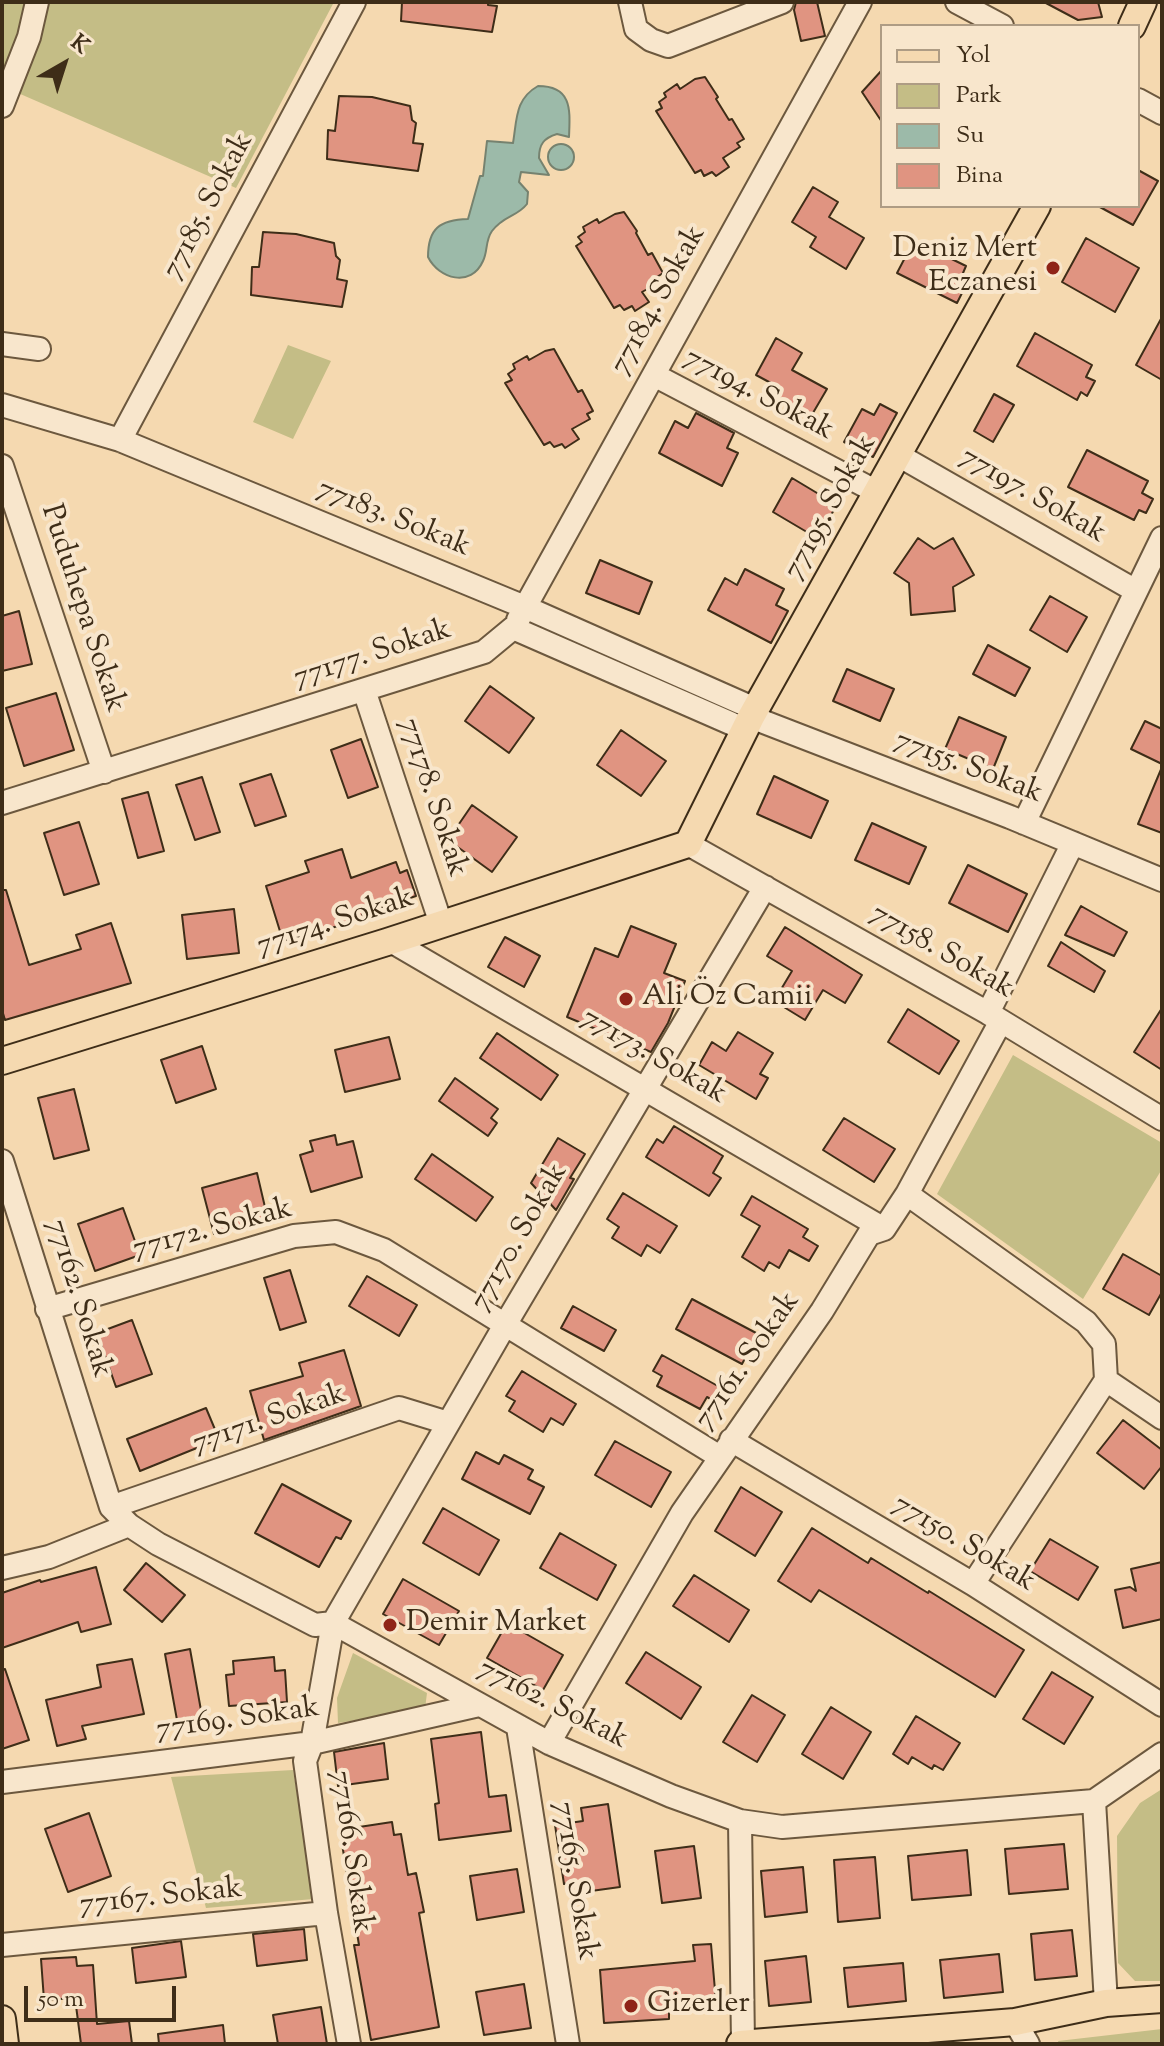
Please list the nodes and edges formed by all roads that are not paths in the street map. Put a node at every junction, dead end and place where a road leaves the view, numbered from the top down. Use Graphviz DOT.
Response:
graph roads {
  1 [pos="37,2"];
  2 [pos="354,2"];
  3 [pos="630,2"];
  4 [pos="782,2"];
  5 [pos="860,2"];
  6 [pos="957,2"];
  7 [pos="1143,2"];
  8 [pos="998,24"];
  9 [pos="1133,24"];
  10 [pos="1140,101"];
  11 [pos="2,106"];
  12 [pos="1162,113"];
  13 [pos="1036,208"];
  14 [pos="2,344"];
  15 [pos="39,349"];
  16 [pos="654,375"];
  17 [pos="2,405"];
  18 [pos="120,440"];
  19 [pos="898,455"];
  20 [pos="2,466"];
  21 [pos="877,492"];
  22 [pos="1162,538"];
  23 [pos="1136,591"];
  24 [pos="527,608"];
  25 [pos="513,628"];
  26 [pos="364,690"];
  27 [pos="750,718"];
  28 [pos="104,772"];
  29 [pos="2,803"];
  30 [pos="1024,823"];
  31 [pos="1073,843"];
  32 [pos="688,844"];
  33 [pos="1162,880"];
  34 [pos="765,887"];
  35 [pos="441,924"];
  36 [pos="391,941"];
  37 [pos="994,1017"];
  38 [pos="2,1061"];
  39 [pos="644,1087"];
  40 [pos="1162,1119"];
  41 [pos="2,1161"];
  42 [pos="907,1194"];
  43 [pos="884,1229"];
  44 [pos="47,1309"];
  45 [pos="505,1325"];
  46 [pos="1106,1380"];
  47 [pos="1162,1418"];
  48 [pos="448,1423"];
  49 [pos="725,1448"];
  50 [pos="111,1507"];
  51 [pos="129,1525"];
  52 [pos="2,1568"];
  53 [pos="973,1584"];
  54 [pos="333,1623"];
  55 [pos="479,1705"];
  56 [pos="1162,1705"];
  57 [pos="518,1727"];
  58 [pos="312,1743"];
  59 [pos="549,1743"];
  60 [pos="1162,1754"];
  61 [pos="2,1782"];
  62 [pos="1094,1801"];
  63 [pos="740,1821"];
  64 [pos="326,1913"];
  65 [pos="2,1945"];
  66 [pos="1162,1999"];
  67 [pos="1106,2003"];
  68 [pos="2,2019"];
  69 [pos="1022,2033"];
  70 [pos="5,2044"];
  71 [pos="349,2044"];
  72 [pos="568,2044"];
  73 [pos="742,2044"];
  1 -- 11 [label="street"];
  2 -- 18 [label="street, 77185. Sokak"];
  3 -- 4 [label="street"];
  5 -- 16 [label="street, 77184. Sokak"];
  6 -- 8 [label="street"];
  7 -- 9 [label="main road"];
  10 -- 12 [label="street"];
  13 -- 19 [label="main road, 77195. Sokak"];
  14 -- 15 [label="street"];
  16 -- 21 [label="street, 77194. Sokak"];
  16 -- 24 [label="street, 77184. Sokak"];
  17 -- 18 [label="street, 77183. Sokak"];
  18 -- 24 [label="street, 77183. Sokak"];
  19 -- 21 [label="main road, 77195. Sokak"];
  19 -- 23 [label="street, 77197. Sokak"];
  20 -- 28 [label="street, Puduhepa Sokak"];
  21 -- 27 [label="main road, 77195. Sokak"];
  22 -- 23 [label="street"];
  23 -- 30 [label="street"];
  24 -- 25 [label="street, 77184. Sokak"];
  24 -- 27 [label="street, 77183. Sokak"];
  25 -- 26 [label="street, 77177. Sokak"];
  25 -- 27 [label="street"];
  26 -- 28 [label="street, 77177. Sokak"];
  26 -- 35 [label="street, 77178. Sokak"];
  27 -- 30 [label="street, 77155. Sokak"];
  27 -- 32 [label="main road, 77195. Sokak"];
  28 -- 29 [label="street, 77177. Sokak"];
  30 -- 31 [label="street, 77155. Sokak"];
  31 -- 33 [label="street, 77155. Sokak"];
  31 -- 37 [label="street, 77161. Sokak"];
  32 -- 34 [label="street, 77158. Sokak"];
  32 -- 35 [label="main road, 77174. Sokak"];
  34 -- 37 [label="street, 77158. Sokak"];
  34 -- 39 [label="street, 77170. Sokak"];
  35 -- 36 [label="main road, 77174. Sokak"];
  36 -- 38 [label="main road, 77174. Sokak"];
  36 -- 39 [label="street, 77173. Sokak"];
  37 -- 40 [label="street, 77158. Sokak"];
  37 -- 42 [label="street, 77161. Sokak"];
  39 -- 43 [label="street, 77173. Sokak"];
  39 -- 45 [label="street, 77170. Sokak"];
  41 -- 44 [label="street, 77162. Sokak"];
  42 -- 43 [label="street, 77161. Sokak"];
  42 -- 46 [label="street"];
  43 -- 49 [label="street, 77161. Sokak"];
  44 -- 45 [label="street, 77172. Sokak"];
  44 -- 50 [label="street, 77162. Sokak"];
  45 -- 48 [label="street, 77170. Sokak"];
  45 -- 49 [label="street, 77172. Sokak"];
  46 -- 47 [label="street"];
  46 -- 53 [label="street"];
  48 -- 50 [label="street, 77171. Sokak"];
  48 -- 54 [label="street, 77170. Sokak"];
  49 -- 53 [label="street, 77150. Sokak"];
  49 -- 59 [label="street, 77161. Sokak"];
  50 -- 51 [label="street, 77162. Sokak"];
  51 -- 52 [label="street"];
  51 -- 54 [label="street, 77162. Sokak"];
  53 -- 56 [label="street, 77150. Sokak"];
  54 -- 55 [label="street, 77162. Sokak"];
  54 -- 58 [label="street, 77166. Sokak"];
  55 -- 57 [label="street, 77162. Sokak"];
  55 -- 58 [label="street, 77169. Sokak"];
  57 -- 59 [label="street, 77162. Sokak"];
  57 -- 72 [label="street, 77165. Sokak"];
  58 -- 61 [label="street, 77169. Sokak"];
  58 -- 64 [label="street, 77166. Sokak"];
  59 -- 63 [label="street, 77162. Sokak"];
  60 -- 62 [label="street, 77162. Sokak"];
  62 -- 63 [label="street, 77162. Sokak"];
  62 -- 67 [label="street"];
  63 -- 73 [label="street"];
  64 -- 65 [label="street, 77167. Sokak"];
  64 -- 71 [label="street, 77166. Sokak"];
  66 -- 67 [label="main road"];
  67 -- 69 [label="main road"];
  68 -- 70 [label="main road"];
  69 -- 73 [label="main road"];
}
